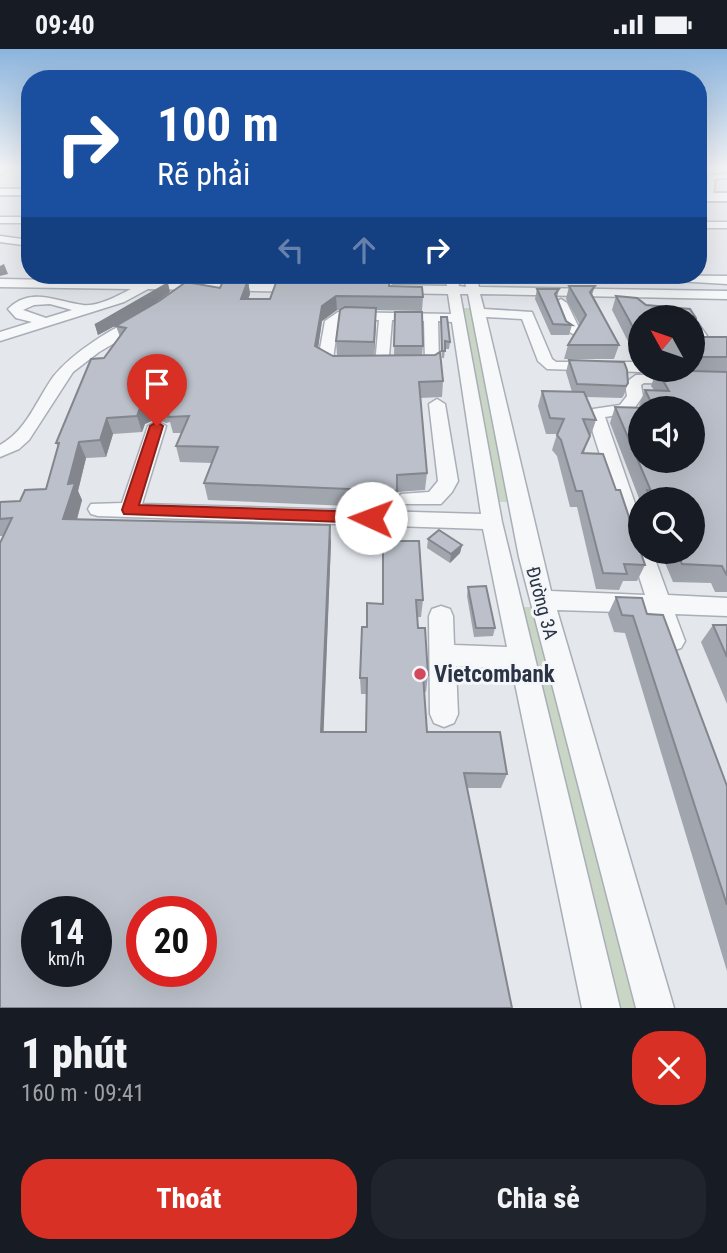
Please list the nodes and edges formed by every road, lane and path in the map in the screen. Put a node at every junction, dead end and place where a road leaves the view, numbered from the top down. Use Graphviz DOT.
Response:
graph roads {
  1 [pos="0,219"];
  2 [pos="21,220"];
  3 [pos="707,225"];
  4 [pos="727,225"];
  5 [pos="0,239"];
  6 [pos="21,242"];
  7 [pos="21,277"];
  8 [pos="707,279"];
  9 [pos="727,280"];
  10 [pos="0,283"];
  11 [pos="15,283"];
  12 [pos="21,283"];
  13 [pos="137,284"];
  14 [pos="198,284"];
  15 [pos="223,284"];
  16 [pos="304,284"];
  17 [pos="415,284"];
  18 [pos="147,285"];
  19 [pos="465,285"];
  20 [pos="188,286"];
  21 [pos="379,289"];
  22 [pos="406,289"];
  23 [pos="542,292"];
  24 [pos="727,295"];
  25 [pos="561,303"];
  26 [pos="628,305"];
  27 [pos="86,310"];
  28 [pos="527,314"];
  29 [pos="386,316"];
  30 [pos="430,318"];
  31 [pos="49,323"];
  32 [pos="573,330"];
  33 [pos="0,337"];
  34 [pos="705,346"];
  35 [pos="727,347"];
  36 [pos="382,365"];
  37 [pos="628,367"];
  38 [pos="727,380"];
  39 [pos="437,404"];
  40 [pos="157,426"];
  41 [pos="0,452"];
  42 [pos="448,481"];
  43 [pos="485,481"];
  44 [pos="408,499"];
  45 [pos="98,509"];
  46 [pos="130,510"];
  47 [pos="492,522"];
  48 [pos="500,556"];
  49 [pos="530,557"];
  50 [pos="541,600"];
  51 [pos="659,604"];
  52 [pos="727,607"];
  53 [pos="441,616"];
  54 [pos="442,655"];
  55 [pos="522,658"];
  56 [pos="681,668"];
  57 [pos="444,714"];
  58 [pos="601,1008"];
  59 [pos="655,1008"];
  1 -- 2 [label="street"];
  3 -- 4 [label="street"];
  5 -- 6 [label="street"];
  7 -- 11 [label="street"];
  8 -- 9 [label="street"];
  10 -- 11 [label="street"];
  11 -- 12 [label="street"];
  13 -- 18 [label="street"];
  14 -- 20 [label="street"];
  15 -- 16 [label="street"];
  17 -- 22 [label="street"];
  18 -- 20 [label="street"];
  18 -- 27 [label="street"];
  19 -- 22 [label="street"];
  19 -- 23 [label="street"];
  19 -- 23 [label="street"];
  19 -- 28 [label="street"];
  19 -- 30 [label="street"];
  19 -- 43 [label="street, Đường 3A"];
  19 -- 49 [label="street, Đường 3A"];
  20 -- 41 [label="street"];
  21 -- 22 [label="street"];
  23 -- 24 [label="street"];
  25 -- 26 [label="street"];
  25 -- 28 [label="street"];
  25 -- 32 [label="street"];
  27 -- 31 [label="street"];
  27 -- 31 [label="street"];
  28 -- 37 [label="street"];
  29 -- 30 [label="street"];
  29 -- 36 [label="street"];
  29 -- 36 [label="street"];
  30 -- 36 [label="street"];
  31 -- 33 [label="street"];
  34 -- 35 [label="street"];
  38 -- 51 [label="street"];
  39 -- 42 [label="street"];
  40 -- 46 [label="street"];
  42 -- 43 [label="street"];
  42 -- 44 [label="street"];
  43 -- 47 [label="street, Đường 3A"];
  45 -- 46 [label="street"];
  46 -- 47 [label="street"];
  47 -- 48 [label="street, Đường 3A"];
  48 -- 49 [label="street"];
  48 -- 55 [label="street, Đường 3A"];
  49 -- 50 [label="street, Đường 3A"];
  50 -- 51 [label="street"];
  50 -- 59 [label="street, Đường 3A"];
  51 -- 52 [label="street"];
  51 -- 56 [label="street"];
  53 -- 54 [label="street"];
  54 -- 55 [label="street"];
  54 -- 57 [label="street"];
  55 -- 58 [label="street, Đường 3A"];
}
